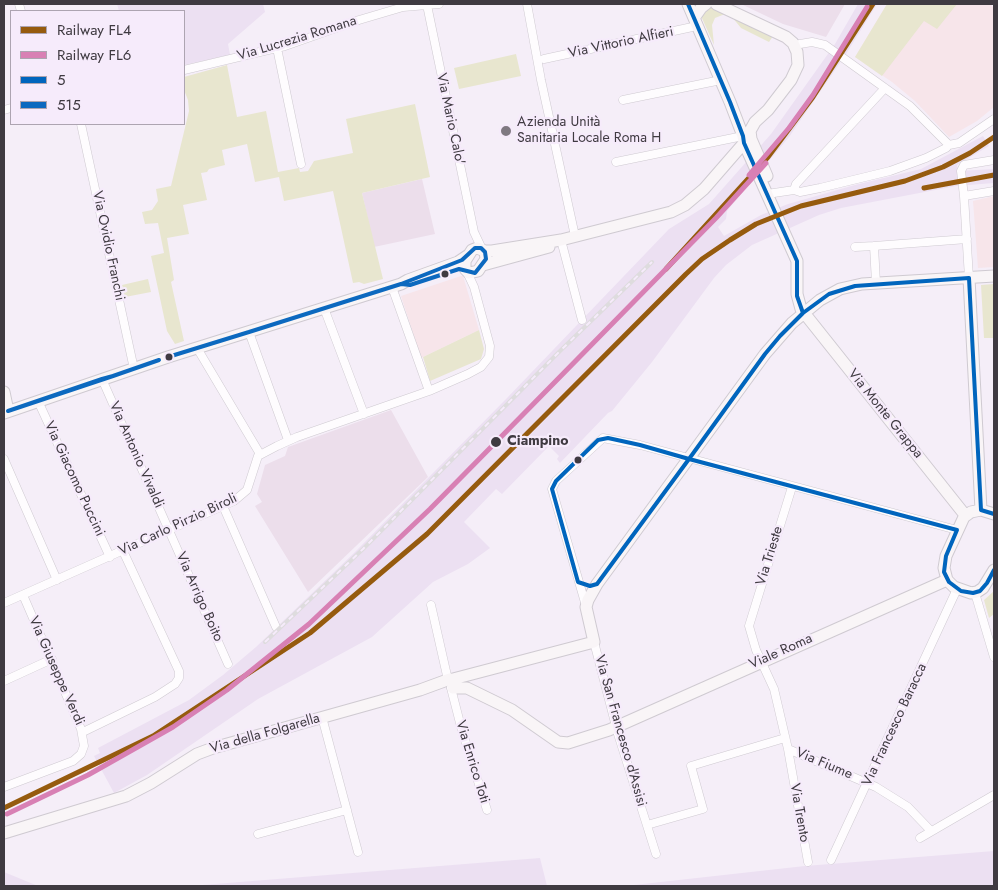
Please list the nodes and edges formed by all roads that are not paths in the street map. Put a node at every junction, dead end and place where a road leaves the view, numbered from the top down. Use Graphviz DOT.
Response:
graph roads {
  1 [pos="439,4"];
  2 [pos="527,4"];
  3 [pos="688,4"];
  4 [pos="706,4"];
  5 [pos="716,4"];
  6 [pos="427,5"];
  7 [pos="696,22"];
  8 [pos="794,45"];
  9 [pos="277,48"];
  10 [pos="544,59"];
  11 [pos="185,70"];
  12 [pos="721,80"];
  13 [pos="885,88"];
  14 [pos="623,100"];
  15 [pos="730,102"];
  16 [pos="763,115"];
  17 [pos="994,119"];
  18 [pos="81,125"];
  19 [pos="746,140"];
  20 [pos="949,145"];
  21 [pos="994,160"];
  22 [pos="616,162"];
  23 [pos="301,164"];
  24 [pos="794,190"];
  25 [pos="994,191"];
  26 [pos="767,194"];
  27 [pos="964,194"];
  28 [pos="575,236"];
  29 [pos="967,239"];
  30 [pos="561,240"];
  31 [pos="874,246"];
  32 [pos="855,247"];
  33 [pos="476,251"];
  34 [pos="473,269"];
  35 [pos="994,276"];
  36 [pos="969,278"];
  37 [pos="876,283"];
  38 [pos="397,286"];
  39 [pos="324,308"];
  40 [pos="803,313"];
  41 [pos="582,320"];
  42 [pos="249,332"];
  43 [pos="197,348"];
  44 [pos="134,368"];
  45 [pos="102,379"];
  46 [pos="428,391"];
  47 [pos="4,392"];
  48 [pos="38,401"];
  49 [pos="6,412"];
  50 [pos="364,414"];
  51 [pos="288,440"];
  52 [pos="260,454"];
  53 [pos="4,459"];
  54 [pos="689,459"];
  55 [pos="792,487"];
  56 [pos="223,506"];
  57 [pos="981,510"];
  58 [pos="994,514"];
  59 [pos="965,515"];
  60 [pos="169,530"];
  61 [pos="957,530"];
  62 [pos="123,551"];
  63 [pos="110,557"];
  64 [pos="994,570"];
  65 [pos="57,580"];
  66 [pos="947,580"];
  67 [pos="578,582"];
  68 [pos="597,584"];
  69 [pos="957,589"];
  70 [pos="976,592"];
  71 [pos="23,595"];
  72 [pos="4,602"];
  73 [pos="431,605"];
  74 [pos="586,608"];
  75 [pos="749,626"];
  76 [pos="276,627"];
  77 [pos="594,642"];
  78 [pos="994,657"];
  79 [pos="52,659"];
  80 [pos="761,661"];
  81 [pos="228,664"];
  82 [pos="466,676"];
  83 [pos="4,681"];
  84 [pos="451,684"];
  85 [pos="467,688"];
  86 [pos="322,717"];
  87 [pos="616,726"];
  88 [pos="83,732"];
  89 [pos="785,738"];
  90 [pos="788,749"];
  91 [pos="868,783"];
  92 [pos="4,787"];
  93 [pos="994,795"];
  94 [pos="347,810"];
  95 [pos="487,810"];
  96 [pos="647,825"];
  97 [pos="931,831"];
  98 [pos="4,833"];
  99 [pos="258,834"];
  100 [pos="920,838"];
  101 [pos="358,852"];
  102 [pos="656,854"];
  103 [pos="831,860"];
  104 [pos="808,862"];
  1 -- 6 [label="street, Via Lucrezia Romana"];
  2 -- 28 [label="street"];
  3 -- 7 [label="street"];
  4 -- 7 [label="street"];
  5 -- 8 [label="street"];
  6 -- 9 [label="street, Via Lucrezia Romana"];
  6 -- 33 [label="street, Via Mario Calo'"];
  7 -- 10 [label="street, Via Vittorio Alfieri"];
  7 -- 12 [label="street"];
  8 -- 13 [label="street"];
  8 -- 16 [label="street"];
  9 -- 11 [label="street, Via Lucrezia Romana"];
  9 -- 23 [label="street"];
  12 -- 14 [label="street"];
  12 -- 15 [label="street"];
  13 -- 20 [label="street"];
  13 -- 24 [label="street"];
  15 -- 16 [label="street"];
  15 -- 19 [label="street"];
  16 -- 19 [label="street"];
  17 -- 20 [label="street"];
  18 -- 44 [label="street, Via Ovidio Franchi"];
  19 -- 22 [label="street"];
  19 -- 26 [label="street"];
  19 -- 28 [label="street"];
  20 -- 24 [label="street"];
  21 -- 27 [label="street"];
  24 -- 26 [label="street"];
  25 -- 27 [label="street"];
  26 -- 40 [label="street"];
  27 -- 29 [label="street"];
  28 -- 30 [label="street"];
  29 -- 31 [label="street"];
  29 -- 36 [label="street"];
  30 -- 33 [label="street"];
  30 -- 34 [label="street"];
  30 -- 41 [label="street"];
  31 -- 32 [label="street"];
  31 -- 37 [label="street"];
  33 -- 34 [label="street"];
  33 -- 34 [label="street"];
  33 -- 38 [label="street"];
  34 -- 38 [label="street"];
  34 -- 46 [label="street"];
  35 -- 36 [label="street"];
  36 -- 37 [label="street"];
  36 -- 57 [label="street"];
  37 -- 40 [label="street"];
  38 -- 39 [label="street"];
  38 -- 46 [label="street"];
  39 -- 42 [label="street"];
  39 -- 50 [label="street"];
  40 -- 54 [label="street"];
  40 -- 59 [label="street, Via Monte Grappa"];
  42 -- 43 [label="street"];
  42 -- 51 [label="street"];
  43 -- 44 [label="street"];
  43 -- 52 [label="street"];
  44 -- 45 [label="street"];
  45 -- 48 [label="street"];
  45 -- 60 [label="street, Via Antonio Vivaldi"];
  46 -- 50 [label="street"];
  47 -- 49 [label="street"];
  48 -- 49 [label="street"];
  48 -- 63 [label="street, Via Giacomo Puccini"];
  50 -- 51 [label="street"];
  51 -- 52 [label="street"];
  52 -- 56 [label="street, Via Carlo Pirzio Biroli"];
  53 -- 65 [label="street"];
  54 -- 55 [label="street"];
  54 -- 67 [label="street, Via San Francesco d'Assisi"];
  54 -- 68 [label="street"];
  55 -- 61 [label="street"];
  55 -- 75 [label="street, Via Trieste"];
  56 -- 60 [label="street, Via Carlo Pirzio Biroli"];
  56 -- 76 [label="street"];
  57 -- 58 [label="street"];
  57 -- 59 [label="street"];
  59 -- 61 [label="street"];
  60 -- 62 [label="street, Via Carlo Pirzio Biroli"];
  60 -- 81 [label="street, Via Arrigo Boito"];
  61 -- 66 [label="street"];
  62 -- 63 [label="street, Via Carlo Pirzio Biroli"];
  62 -- 88 [label="street"];
  63 -- 65 [label="street, Via Carlo Pirzio Biroli"];
  64 -- 70 [label="street"];
  65 -- 71 [label="street, Via Carlo Pirzio Biroli"];
  66 -- 69 [label="street"];
  66 -- 80 [label="street, Viale Roma"];
  67 -- 68 [label="street"];
  67 -- 74 [label="street, Via San Francesco d'Assisi"];
  68 -- 74 [label="street"];
  69 -- 70 [label="street"];
  69 -- 91 [label="street, Via Francesco Baracca"];
  70 -- 78 [label="street"];
  71 -- 72 [label="street, Via Carlo Pirzio Biroli"];
  71 -- 79 [label="street, Via Giuseppe Verdi"];
  73 -- 84 [label="street, Via Enrico Toti"];
  74 -- 77 [label="street, Via San Francesco d'Assisi"];
  75 -- 80 [label="street, Via Trento"];
  77 -- 82 [label="street"];
  77 -- 87 [label="street, Via San Francesco d'Assisi"];
  79 -- 83 [label="street"];
  79 -- 88 [label="street, Via Giuseppe Verdi"];
  80 -- 87 [label="street, Viale Roma"];
  80 -- 89 [label="street, Via Trento"];
  82 -- 84 [label="street"];
  82 -- 85 [label="street"];
  84 -- 85 [label="street"];
  84 -- 86 [label="street, Via della Folgarella"];
  84 -- 95 [label="street, Via Enrico Toti"];
  85 -- 87 [label="street, Viale Roma"];
  86 -- 94 [label="street"];
  86 -- 98 [label="street, Via della Folgarella"];
  87 -- 96 [label="street, Via San Francesco d'Assisi"];
  88 -- 92 [label="street, Via Giuseppe Verdi"];
  89 -- 90 [label="street, Via Trento"];
  89 -- 96 [label="street"];
  90 -- 91 [label="street, Via Fiume"];
  90 -- 104 [label="street, Via Trento"];
  91 -- 97 [label="street, Via Fiume"];
  91 -- 103 [label="street, Via Francesco Baracca"];
  93 -- 97 [label="street"];
  94 -- 99 [label="street"];
  94 -- 101 [label="street"];
  96 -- 102 [label="street, Via San Francesco d'Assisi"];
  97 -- 100 [label="street"];
}
